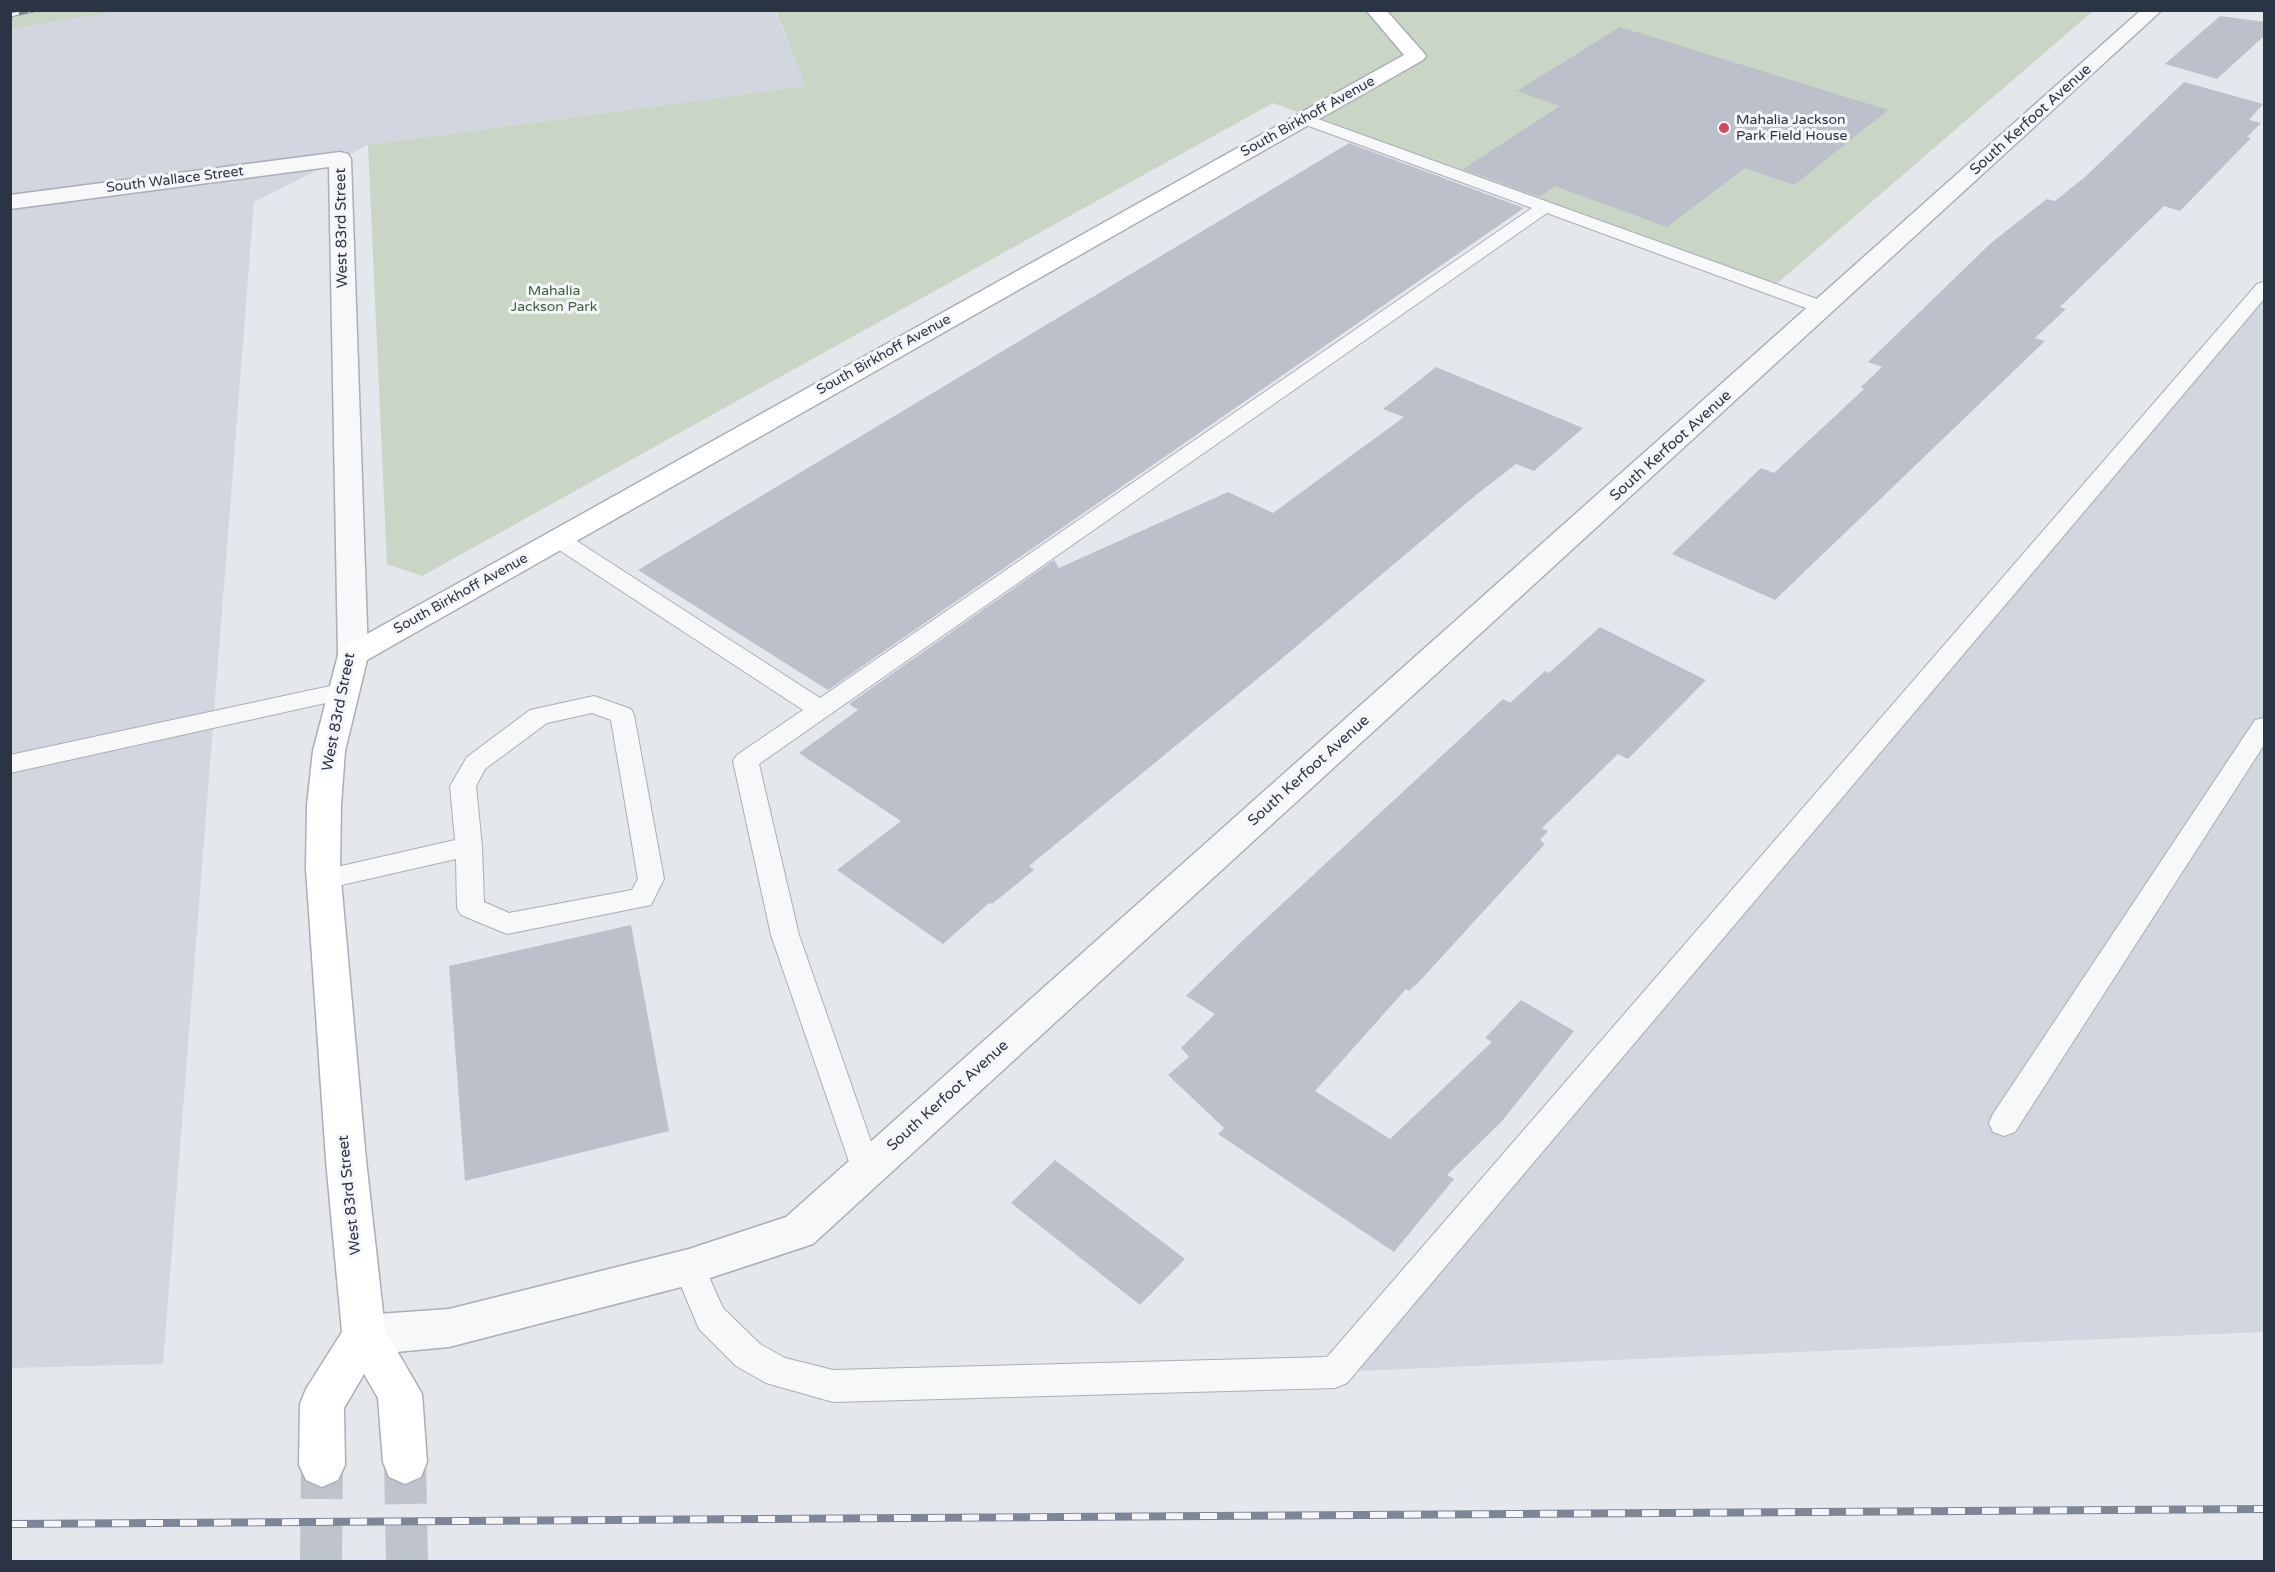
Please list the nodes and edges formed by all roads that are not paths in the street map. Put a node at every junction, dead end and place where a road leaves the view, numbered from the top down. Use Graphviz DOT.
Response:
graph roads {
  1 [pos="1375,10"];
  2 [pos="2153,10"];
  3 [pos="1304,119"];
  4 [pos="340,159"];
  5 [pos="10,202"];
  6 [pos="1545,207"];
  7 [pos="2265,288"];
  8 [pos="1824,308"];
  9 [pos="558,539"];
  10 [pos="353,655"];
  11 [pos="344,691"];
  12 [pos="821,710"];
  13 [pos="2265,726"];
  14 [pos="10,764"];
  15 [pos="469,847"];
  16 [pos="324,879"];
  17 [pos="2004,1123"];
  18 [pos="866,1170"];
  19 [pos="689,1267"];
  20 [pos="364,1335"];
  21 [pos="405,1462"];
  22 [pos="322,1466"];
  1 -- 3 [label="street, South Birkhoff Avenue"];
  2 -- 8 [label="street, South Kerfoot Avenue"];
  3 -- 6 [label="lane"];
  3 -- 9 [label="street, South Birkhoff Avenue"];
  4 -- 5 [label="street, South Wallace Street"];
  4 -- 10 [label="street, West 83rd Street"];
  6 -- 8 [label="lane"];
  6 -- 12 [label="lane"];
  7 -- 19 [label="lane"];
  8 -- 18 [label="street, South Kerfoot Avenue"];
  9 -- 10 [label="street, South Birkhoff Avenue"];
  9 -- 12 [label="lane"];
  10 -- 11 [label="street, West 83rd Street"];
  11 -- 14 [label="lane"];
  11 -- 16 [label="street, West 83rd Street"];
  12 -- 18 [label="lane"];
  13 -- 17 [label="lane"];
  15 -- 15 [label="lane"];
  15 -- 16 [label="lane"];
  16 -- 20 [label="street, West 83rd Street"];
  18 -- 19 [label="street, South Kerfoot Avenue"];
  19 -- 20 [label="street, South Kerfoot Avenue"];
  20 -- 21 [label="street, West 83rd Street"];
  20 -- 22 [label="street"];
}
